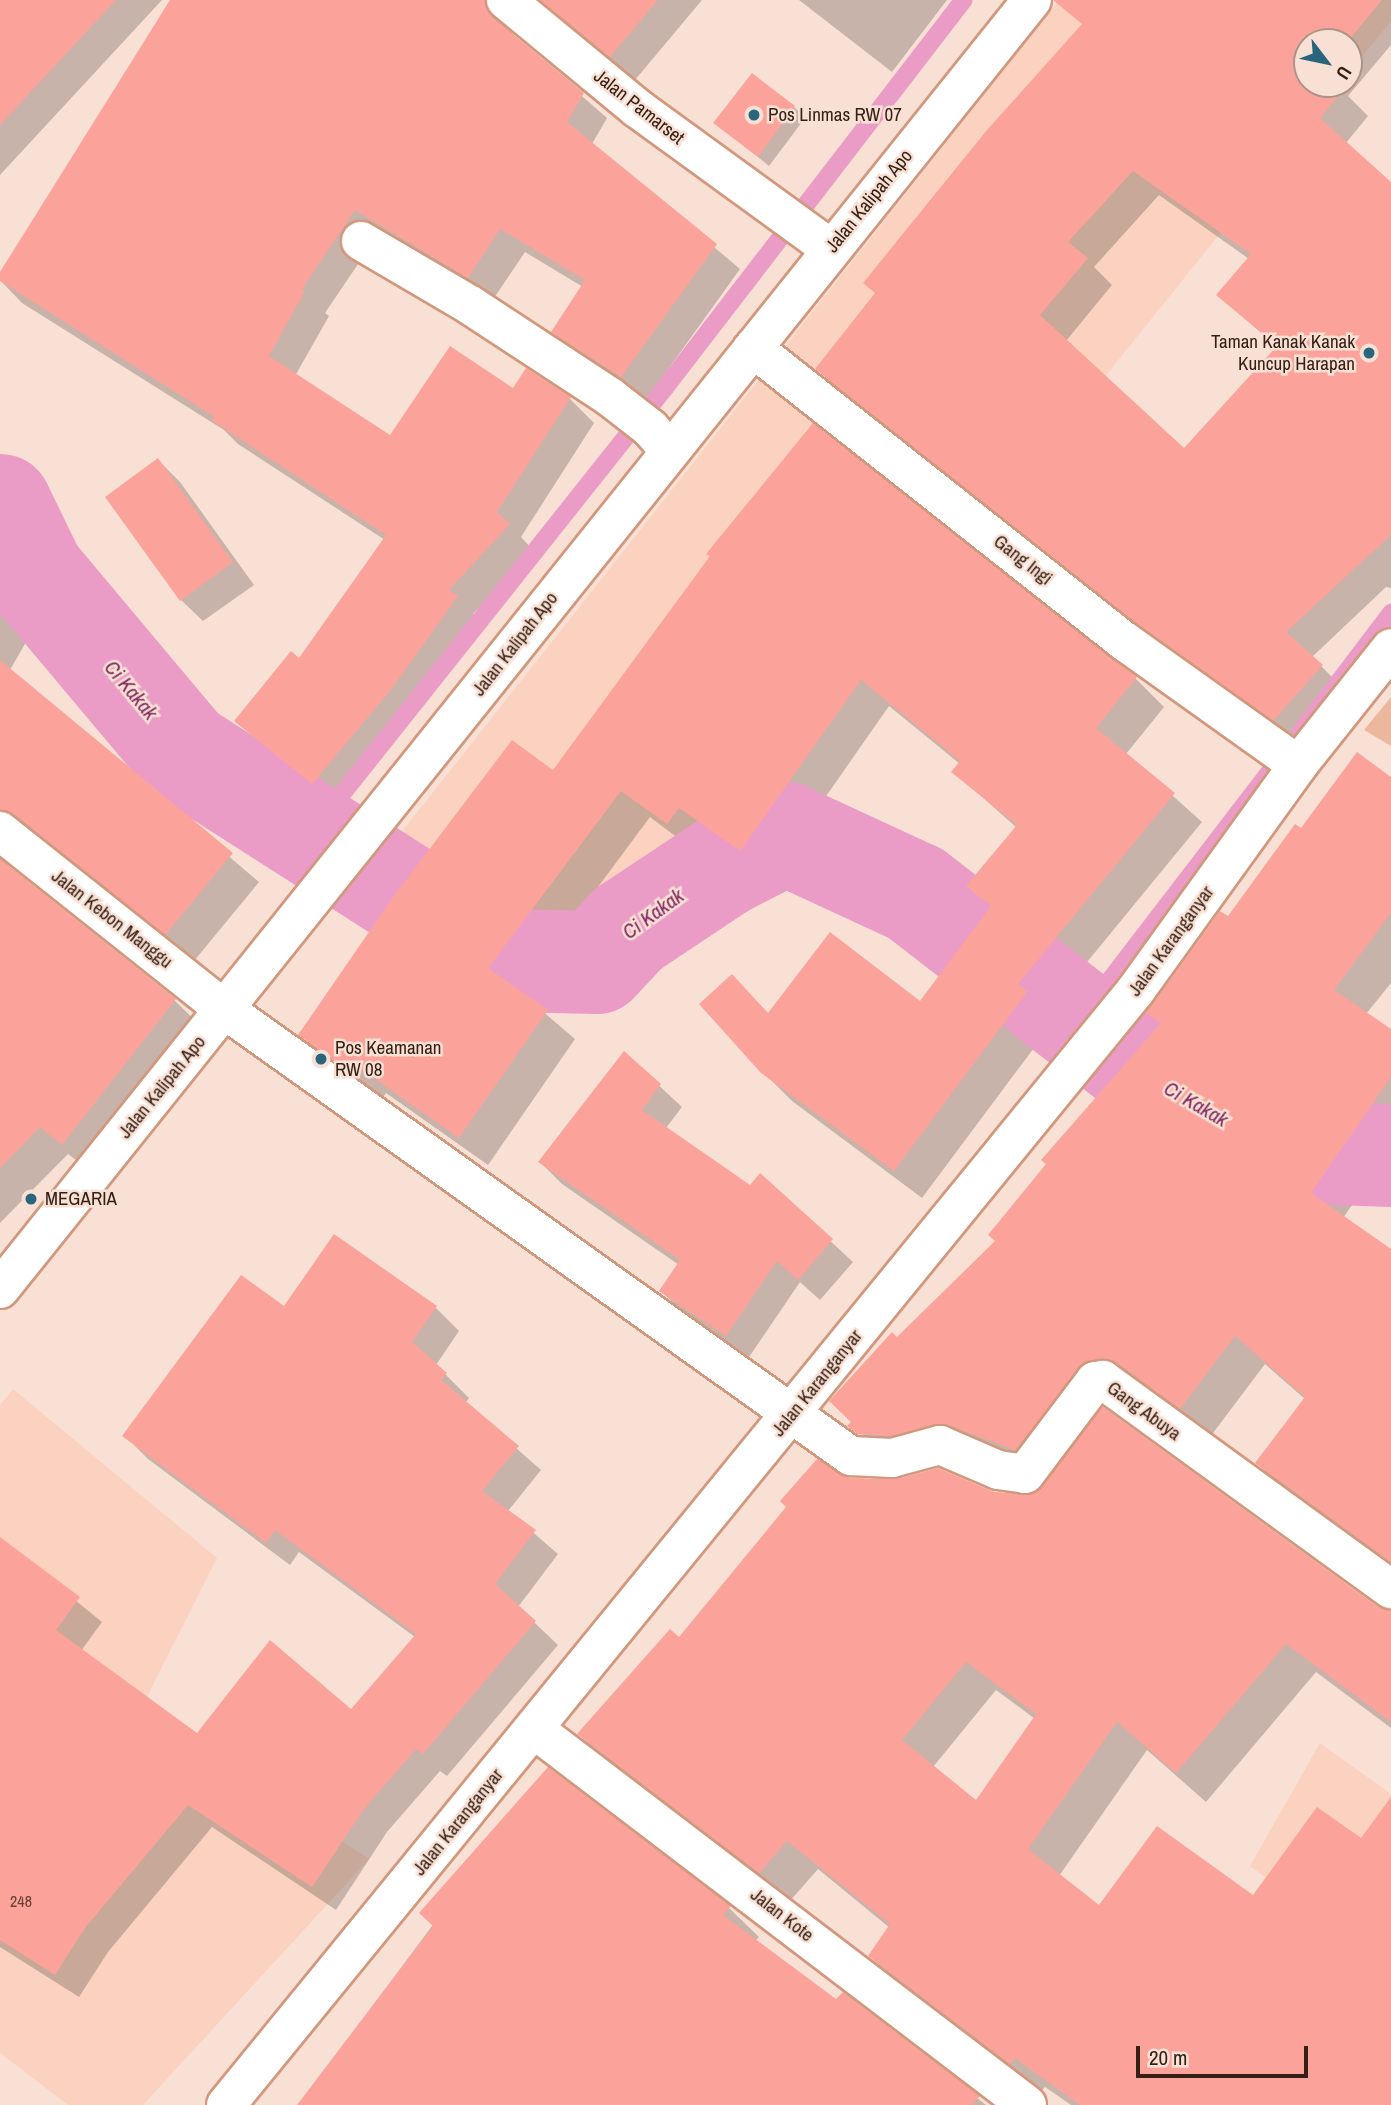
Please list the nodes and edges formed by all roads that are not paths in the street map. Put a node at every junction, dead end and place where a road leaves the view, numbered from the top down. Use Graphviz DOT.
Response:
graph roads {
  1 [pos="506,0"];
  2 [pos="1032,0"];
  3 [pos="803,228"];
  4 [pos="361,241"];
  5 [pos="753,348"];
  6 [pos="660,439"];
  7 [pos="1391,648"];
  8 [pos="1298,765"];
  9 [pos="0,831"];
  10 [pos="224,1009"];
  11 [pos="0,1289"];
  12 [pos="791,1414"];
  13 [pos="1391,1589"];
  14 [pos="534,1728"];
  15 [pos="226,2105"];
  16 [pos="1027,2105"];
  1 -- 3 [label="street, Jalan Pamarset"];
  2 -- 3 [label="street, Jalan Kalipah Apo"];
  3 -- 5 [label="street, Jalan Kalipah Apo"];
  4 -- 6 [label="street"];
  5 -- 6 [label="street, Jalan Kalipah Apo"];
  5 -- 8 [label="street, Gang Ingi"];
  6 -- 10 [label="street, Jalan Kalipah Apo"];
  7 -- 8 [label="street, Jalan Karanganyar"];
  8 -- 12 [label="street, Jalan Karanganyar"];
  9 -- 10 [label="street, Jalan Kebon Manggu"];
  10 -- 11 [label="street, Jalan Kalipah Apo"];
  10 -- 12 [label="street, Jalan Kebon Manggu"];
  12 -- 13 [label="street, Gang Abuya"];
  12 -- 14 [label="street, Jalan Karanganyar"];
  14 -- 15 [label="street, Jalan Karanganyar"];
  14 -- 16 [label="street, Jalan Kote"];
}
